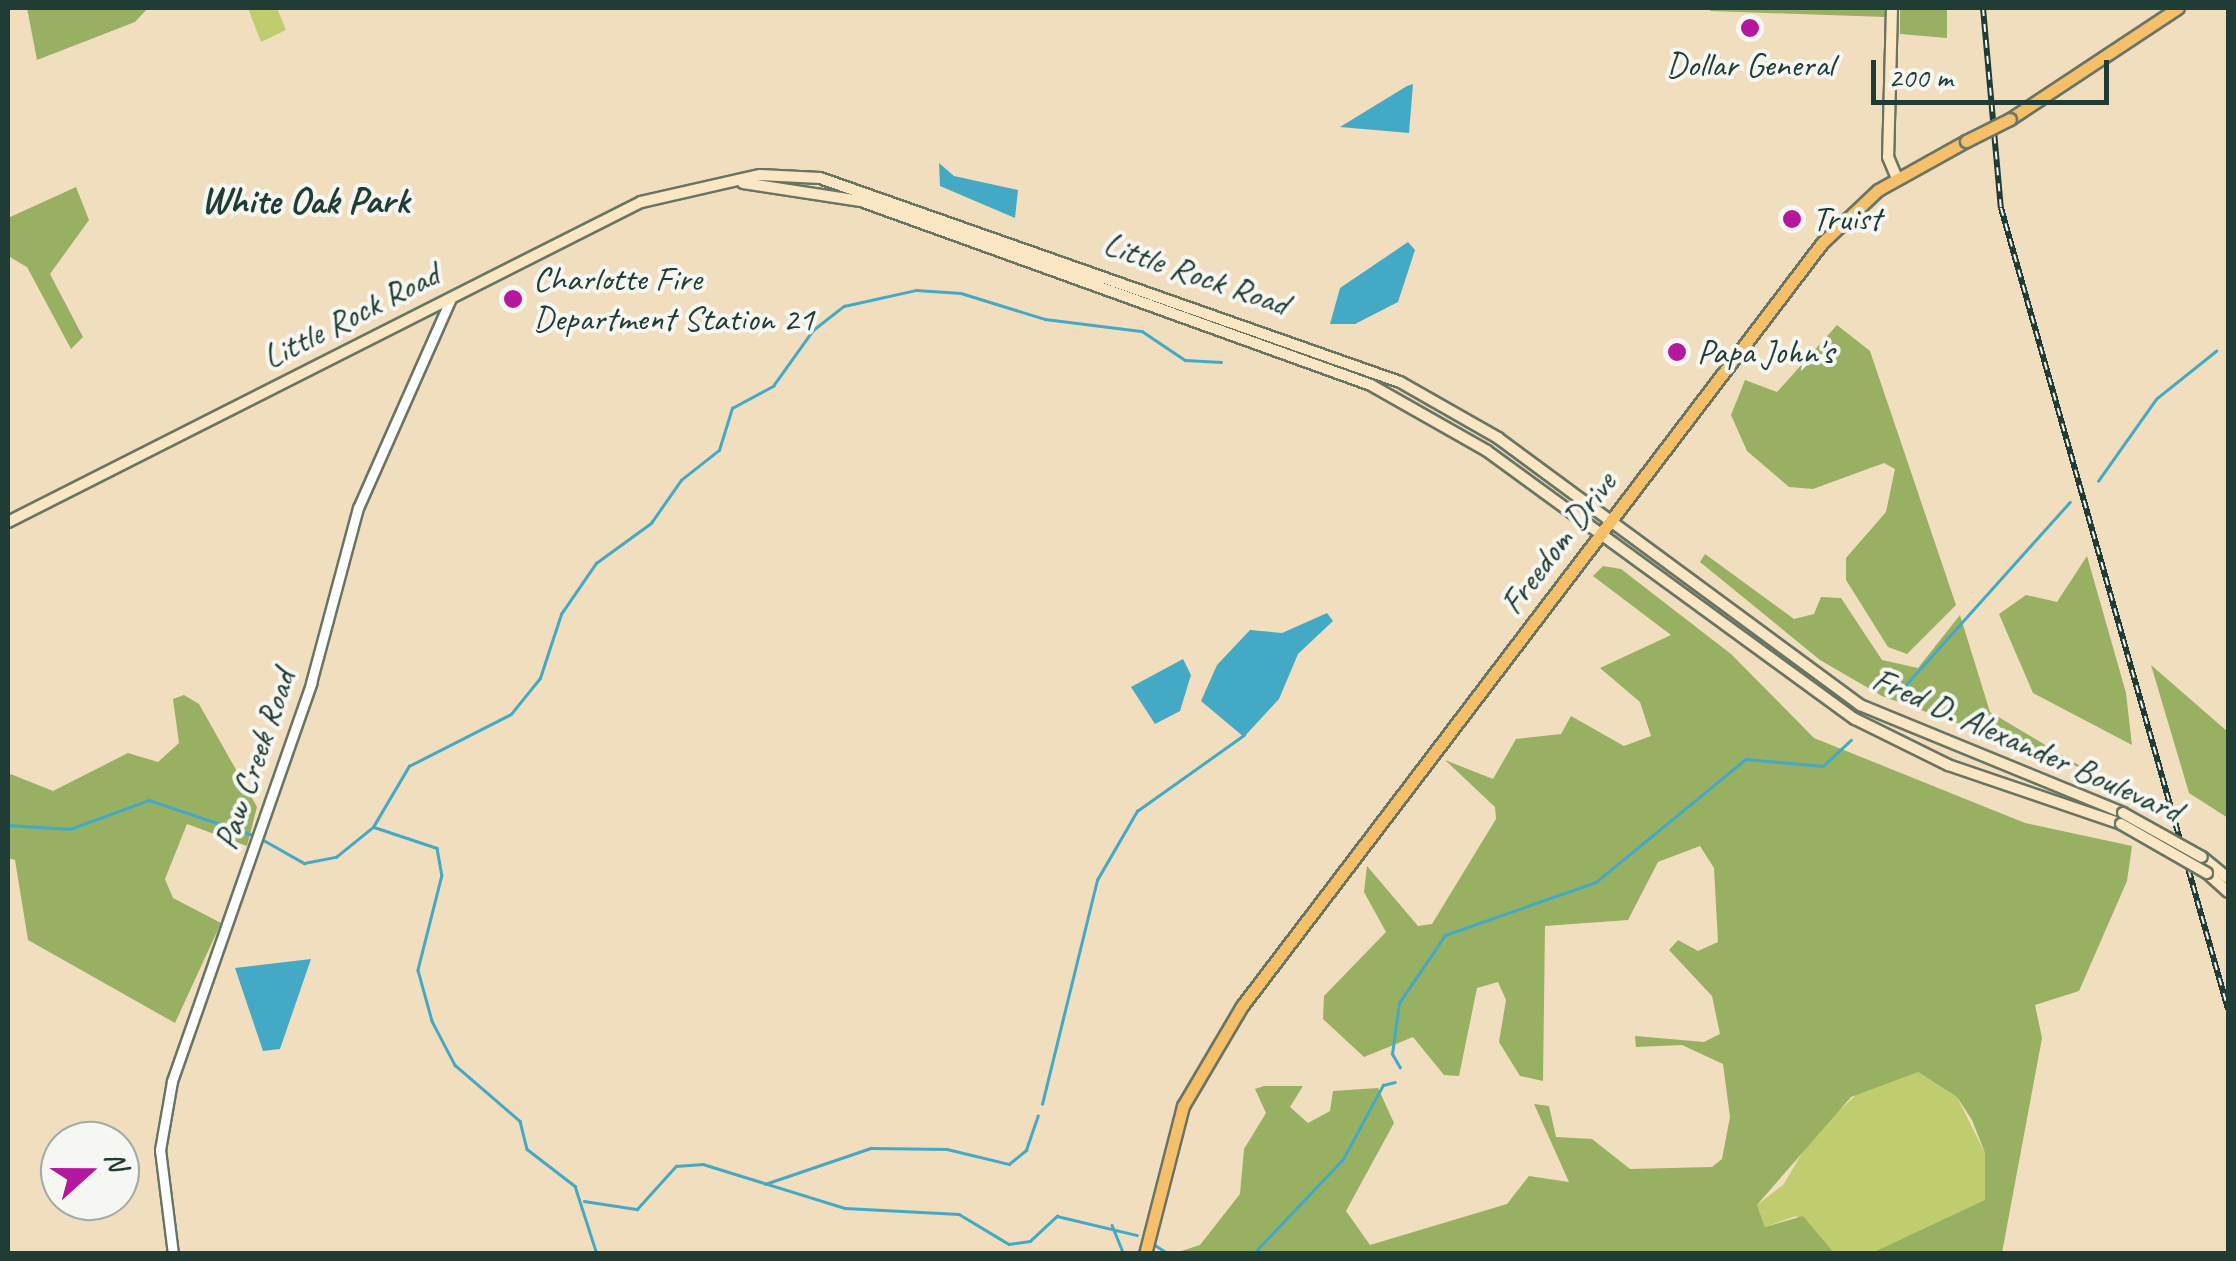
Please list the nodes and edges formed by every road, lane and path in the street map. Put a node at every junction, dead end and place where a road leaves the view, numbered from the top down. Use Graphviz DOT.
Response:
graph roads {
  1 [pos="1892,8"];
  2 [pos="2178,8"];
  3 [pos="1896,178"];
  4 [pos="726,181"];
  5 [pos="453,295"];
  6 [pos="1609,521"];
  7 [pos="8,522"];
  8 [pos="1599,535"];
  9 [pos="2122,819"];
  10 [pos="2228,878"];
  11 [pos="2228,892"];
  12 [pos="173,1254"];
  13 [pos="1145,1254"];
  1 -- 3 [label="main road"];
  2 -- 3 [label="main road, Freedom Drive, bridge"];
  3 -- 6 [label="main road, Freedom Drive"];
  4 -- 5 [label="main road, Little Rock Road"];
  4 -- 6 [label="main road, Little Rock Road"];
  4 -- 8 [label="main road, Little Rock Road"];
  5 -- 7 [label="main road, Little Rock Road"];
  5 -- 12 [label="street, Paw Creek Road"];
  6 -- 8 [label="main road, Freedom Drive"];
  6 -- 9 [label="main road, Fred D. Alexander Boulevard"];
  8 -- 9 [label="main road, Fred D. Alexander Boulevard"];
  8 -- 13 [label="main road, Freedom Drive"];
  9 -- 10 [label="main road, Fred D. Alexander Boulevard, bridge"];
  9 -- 11 [label="main road, Fred D. Alexander Boulevard, bridge"];
}
